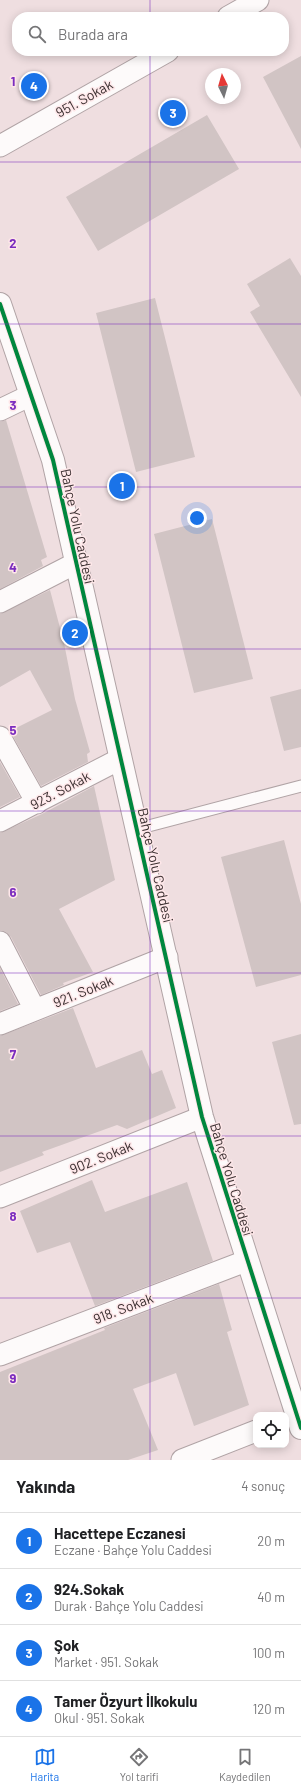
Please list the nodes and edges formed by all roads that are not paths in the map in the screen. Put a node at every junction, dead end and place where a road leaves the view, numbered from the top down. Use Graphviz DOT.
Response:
graph roads {
  1 [pos="258,0"];
  2 [pos="237,12"];
  3 [pos="159,56"];
  4 [pos="0,146"];
  5 [pos="0,304"];
  6 [pos="31,395"];
  7 [pos="0,410"];
  8 [pos="76,563"];
  9 [pos="0,602"];
  10 [pos="0,737"];
  11 [pos="120,759"];
  12 [pos="301,786"];
  13 [pos="37,803"];
  14 [pos="0,821"];
  15 [pos="137,830"];
  16 [pos="0,942"];
  17 [pos="166,957"];
  18 [pos="35,1010"];
  19 [pos="0,1024"];
  20 [pos="202,1117"];
  21 [pos="0,1197"];
  22 [pos="246,1261"];
  23 [pos="0,1355"];
  24 [pos="295,1421"];
  25 [pos="253,1433"];
  26 [pos="182,1460"];
  1 -- 2 [label="street"];
  3 -- 4 [label="street, 951. Sokak"];
  5 -- 6 [label="street, Bahçe Yolu Caddesi"];
  6 -- 7 [label="street"];
  6 -- 8 [label="street, Bahçe Yolu Caddesi"];
  8 -- 9 [label="street"];
  8 -- 11 [label="street, Bahçe Yolu Caddesi"];
  10 -- 13 [label="street"];
  11 -- 13 [label="street, 923. Sokak"];
  11 -- 15 [label="street, Bahçe Yolu Caddesi"];
  12 -- 15 [label="lane"];
  13 -- 14 [label="street, 923. Sokak"];
  15 -- 17 [label="street, Bahçe Yolu Caddesi"];
  16 -- 18 [label="street"];
  17 -- 18 [label="street, 921. Sokak"];
  17 -- 20 [label="street, Bahçe Yolu Caddesi"];
  18 -- 19 [label="street, 921. Sokak"];
  20 -- 21 [label="street, 902. Sokak"];
  20 -- 22 [label="street, Bahçe Yolu Caddesi"];
  22 -- 23 [label="street, 918. Sokak"];
  22 -- 24 [label="street, Bahçe Yolu Caddesi"];
  25 -- 26 [label="street"];
}
